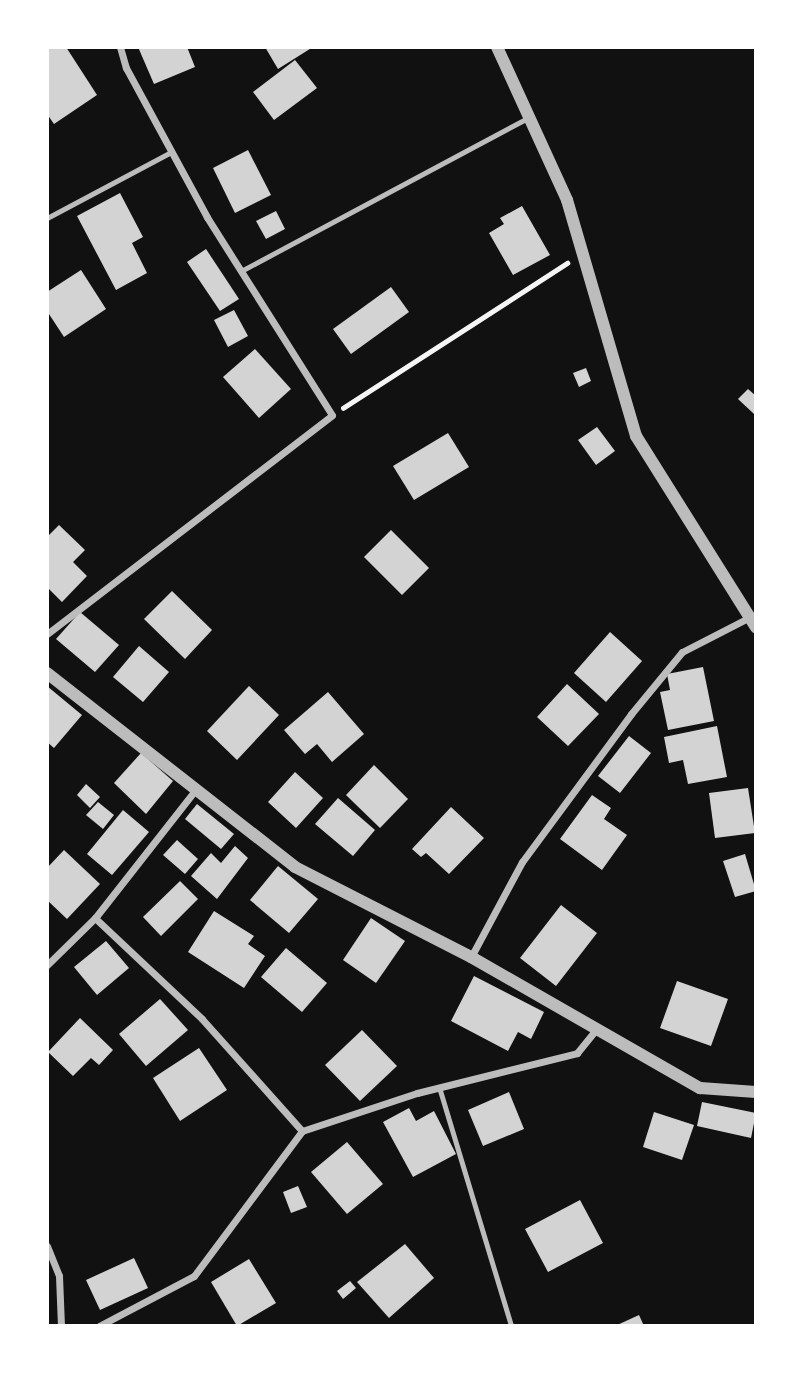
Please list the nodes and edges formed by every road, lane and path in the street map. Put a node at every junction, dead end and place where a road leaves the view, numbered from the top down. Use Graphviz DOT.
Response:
graph roads {
  1 [pos="120,47"];
  2 [pos="497,47"];
  3 [pos="529,117"];
  4 [pos="171,152"];
  5 [pos="47,218"];
  6 [pos="583,253"];
  7 [pos="241,271"];
  8 [pos="332,415"];
  9 [pos="753,622"];
  10 [pos="47,634"];
  11 [pos="47,673"];
  12 [pos="196,788"];
  13 [pos="95,918"];
  14 [pos="471,957"];
  15 [pos="47,965"];
  16 [pos="595,1031"];
  17 [pos="439,1087"];
  18 [pos="756,1092"];
  19 [pos="302,1131"];
  20 [pos="47,1246"];
  21 [pos="61,1326"];
  22 [pos="99,1326"];
  23 [pos="510,1326"];
  1 -- 4 [label="street"];
  2 -- 3 [label="street"];
  3 -- 6 [label="street"];
  3 -- 7 [label="lane"];
  4 -- 5 [label="lane"];
  4 -- 7 [label="street"];
  6 -- 8 [label="path"];
  6 -- 9 [label="street"];
  7 -- 8 [label="street"];
  8 -- 10 [label="street"];
  9 -- 14 [label="street"];
  11 -- 12 [label="street"];
  12 -- 13 [label="street"];
  12 -- 14 [label="street"];
  13 -- 15 [label="street"];
  13 -- 19 [label="street"];
  14 -- 16 [label="street"];
  16 -- 17 [label="street"];
  16 -- 18 [label="street"];
  17 -- 19 [label="street"];
  17 -- 23 [label="lane"];
  19 -- 22 [label="street"];
  20 -- 21 [label="street"];
}
